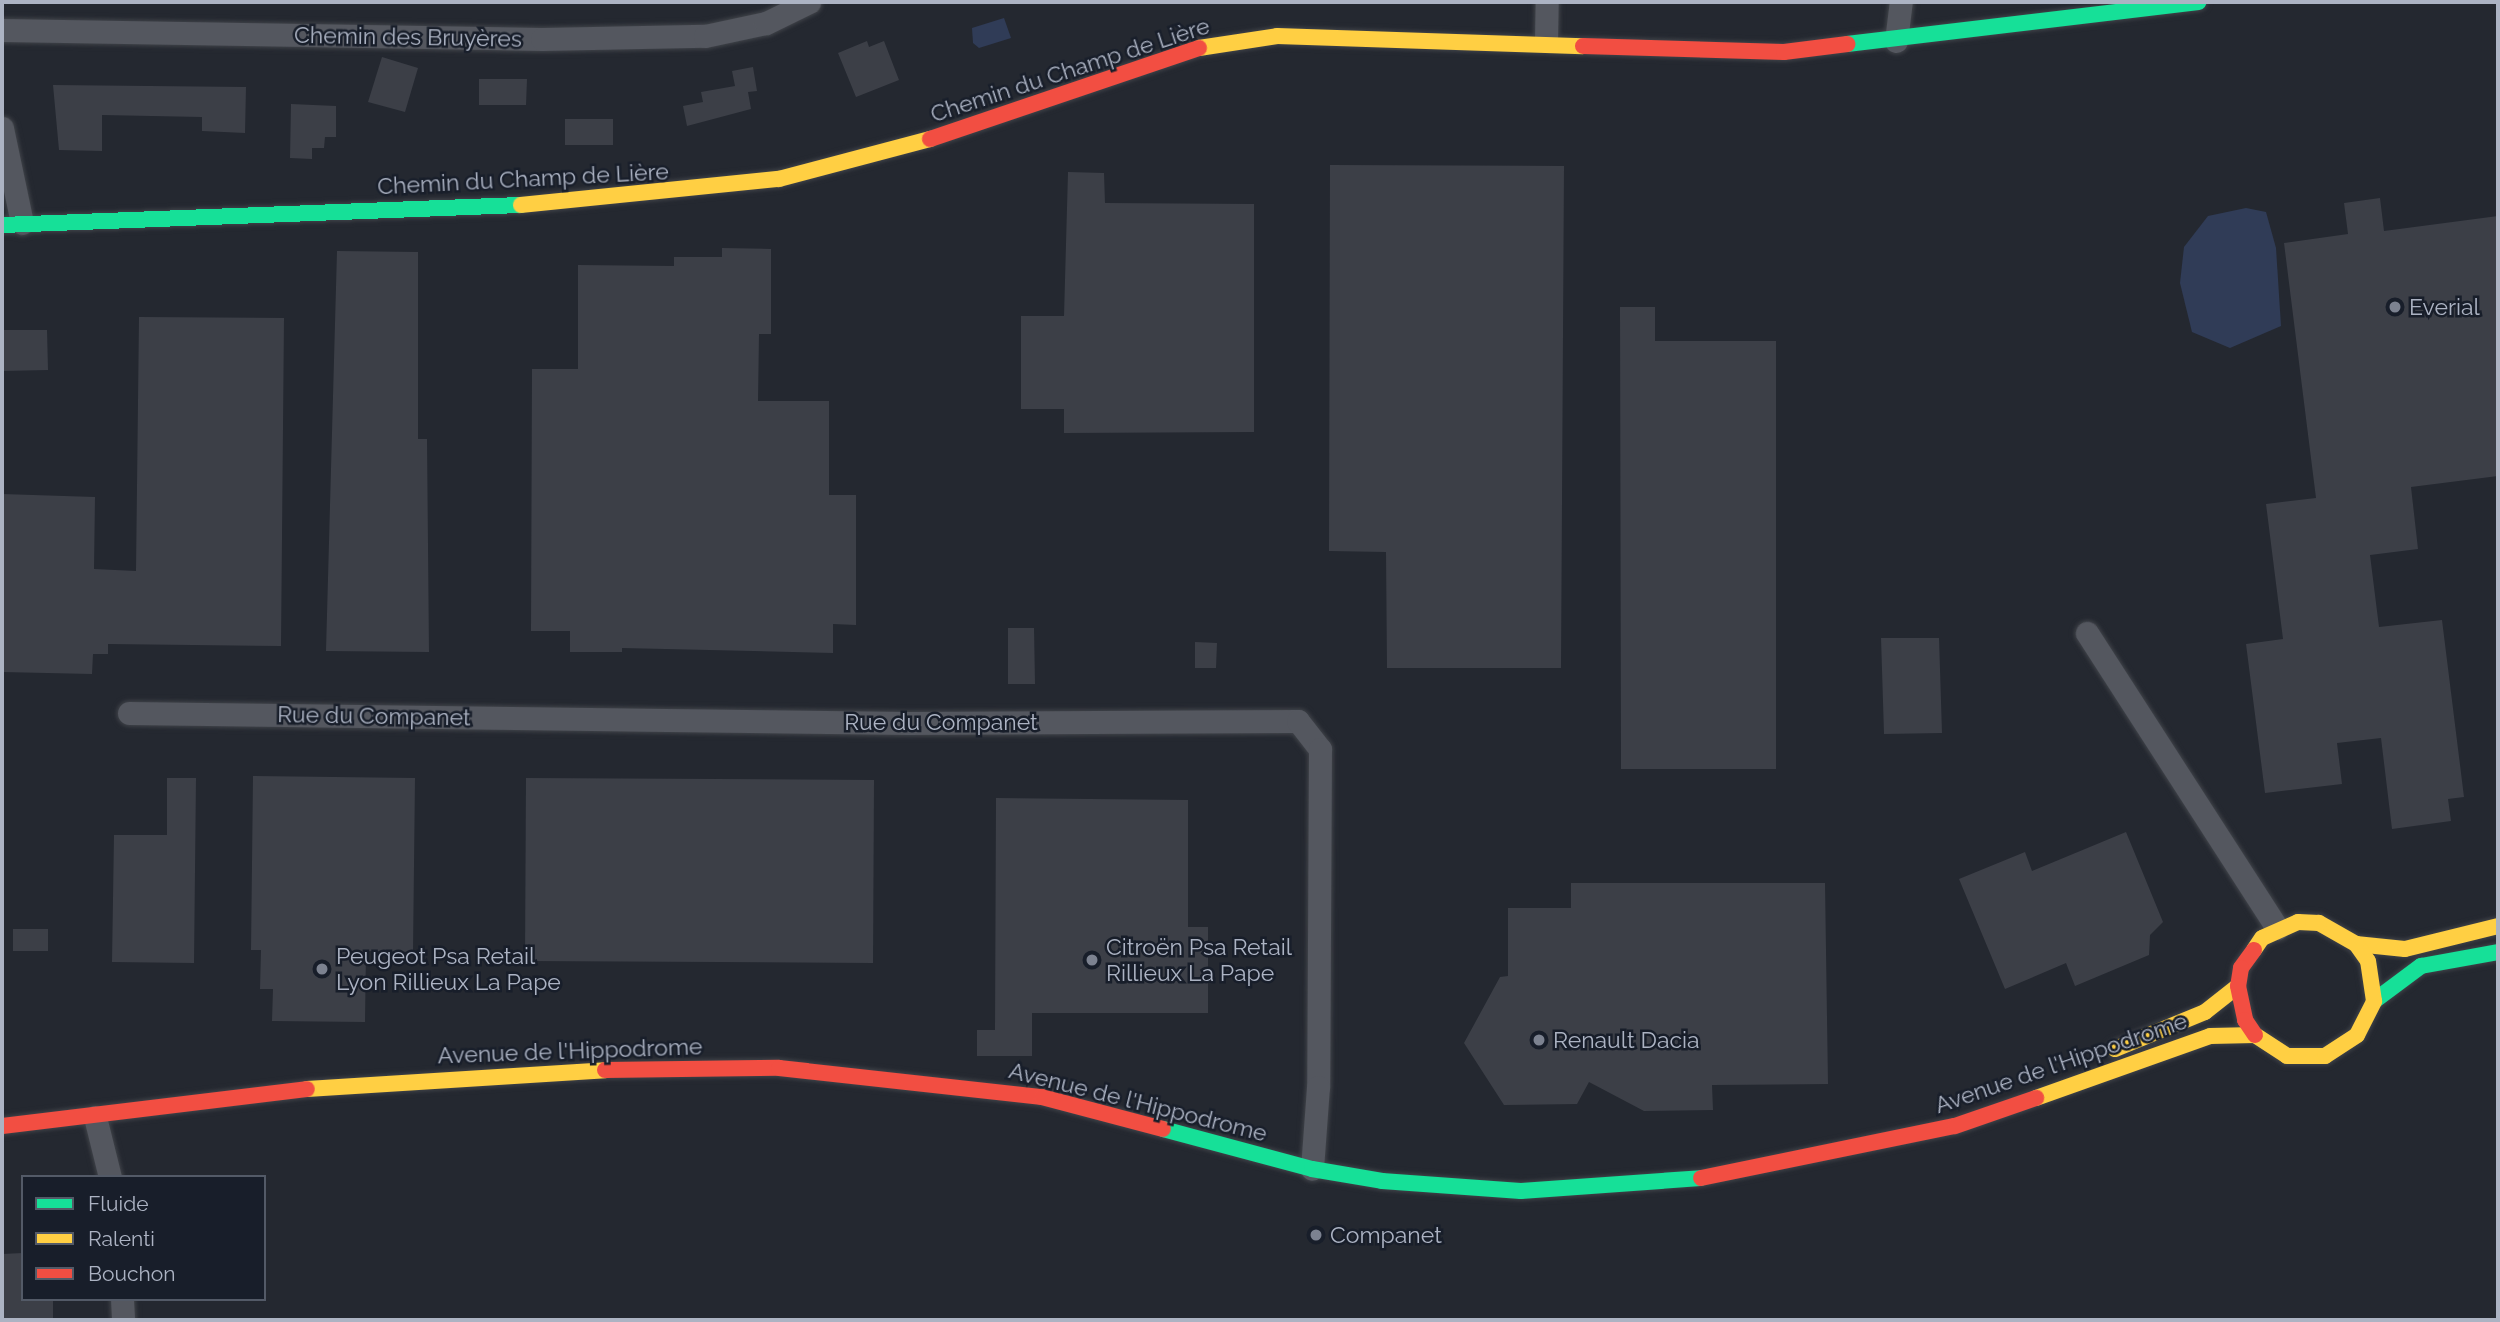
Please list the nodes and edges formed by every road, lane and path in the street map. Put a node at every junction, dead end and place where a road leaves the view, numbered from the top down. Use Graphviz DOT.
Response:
graph roads {
  1 [pos="809,2"];
  2 [pos="1547,2"];
  3 [pos="1900,2"];
  4 [pos="2198,2"];
  5 [pos="2,30"];
  6 [pos="1546,41"];
  7 [pos="1896,41"];
  8 [pos="2,128"];
  9 [pos="12,224"];
  10 [pos="2087,633"];
  11 [pos="129,713"];
  12 [pos="2498,926"];
  13 [pos="2277,928"];
  14 [pos="2356,944"];
  15 [pos="2498,952"];
  16 [pos="2238,986"];
  17 [pos="2374,1001"];
  18 [pos="2255,1035"];
  19 [pos="2101,1053"];
  20 [pos="1963,1104"];
  21 [pos="95,1117"];
  22 [pos="2,1126"];
  23 [pos="1882,1140"];
  24 [pos="1312,1169"];
  25 [pos="110,1175"];
  26 [pos="122,1301"];
  27 [pos="123,1320"];
  1 -- 5 [label="street, Chemin des Bruyères"];
  2 -- 6 [label="street"];
  3 -- 7 [label="street"];
  4 -- 7 [label="main road, Chemin du Champ de Lière"];
  6 -- 7 [label="main road, Chemin du Champ de Lière"];
  6 -- 9 [label="main road, Chemin du Champ de Lière"];
  8 -- 9 [label="street"];
  10 -- 13 [label="street"];
  11 -- 24 [label="street, Rue du Companet"];
  12 -- 14 [label="main road"];
  13 -- 14 [label="main road"];
  13 -- 16 [label="main road"];
  14 -- 17 [label="main road"];
  15 -- 17 [label="main road"];
  16 -- 18 [label="main road"];
  16 -- 19 [label="main road, Avenue de l'Hippodrome"];
  17 -- 18 [label="main road"];
  18 -- 23 [label="main road, Avenue de l'Hippodrome"];
  20 -- 23 [label="main road, Avenue de l'Hippodrome"];
  21 -- 22 [label="main road, Avenue de l'Hippodrome"];
  21 -- 24 [label="main road, Avenue de l'Hippodrome"];
  21 -- 25 [label="street"];
  23 -- 24 [label="main road, Avenue de l'Hippodrome"];
  26 -- 27 [label="street"];
}
